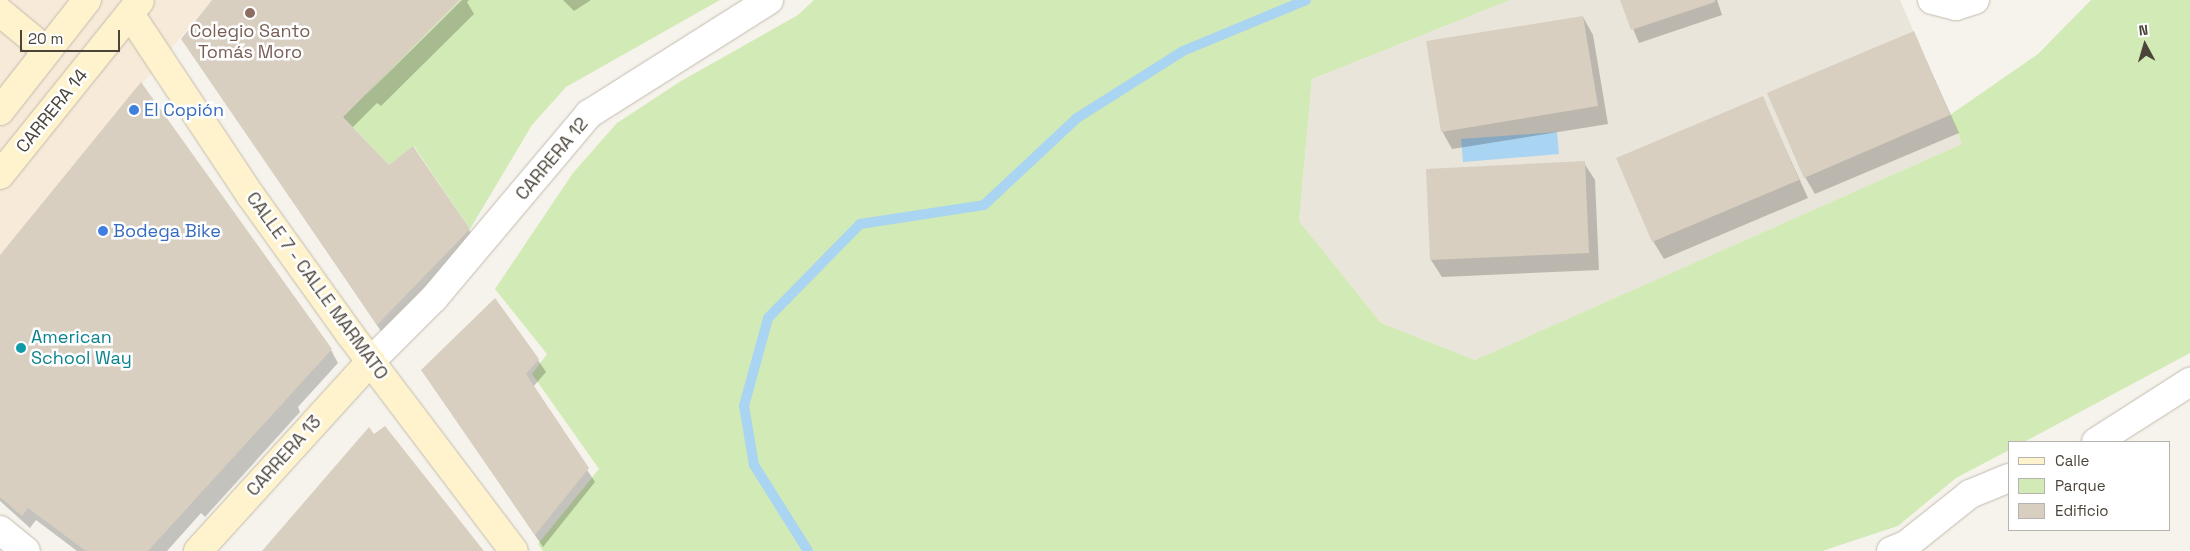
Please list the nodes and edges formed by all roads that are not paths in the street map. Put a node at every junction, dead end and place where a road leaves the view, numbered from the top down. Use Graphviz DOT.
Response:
graph roads {
  1 [pos="87,0"];
  2 [pos="769,0"];
  3 [pos="1932,0"];
  4 [pos="1975,0"];
  5 [pos="136,7"];
  6 [pos="0,12"];
  7 [pos="47,51"];
  8 [pos="0,111"];
  9 [pos="0,175"];
  10 [pos="371,361"];
  11 [pos="2190,382"];
  12 [pos="2098,441"];
  13 [pos="2008,478"];
  14 [pos="0,530"];
  15 [pos="26,551"];
  16 [pos="198,551"];
  17 [pos="514,551"];
  18 [pos="1891,551"];
  1 -- 7 [label="main road"];
  2 -- 10 [label="street, CARRERA 12"];
  3 -- 4 [label="street"];
  5 -- 9 [label="main road, CARRERA 14"];
  5 -- 10 [label="main road, CALLE 7 - CALLE MARMATO"];
  6 -- 7 [label="main road"];
  7 -- 8 [label="main road"];
  10 -- 16 [label="main road, CARRERA 13"];
  10 -- 17 [label="main road, CALLE 7 - CALLE MARMATO"];
  11 -- 12 [label="street"];
  13 -- 18 [label="street"];
  14 -- 15 [label="street"];
}
